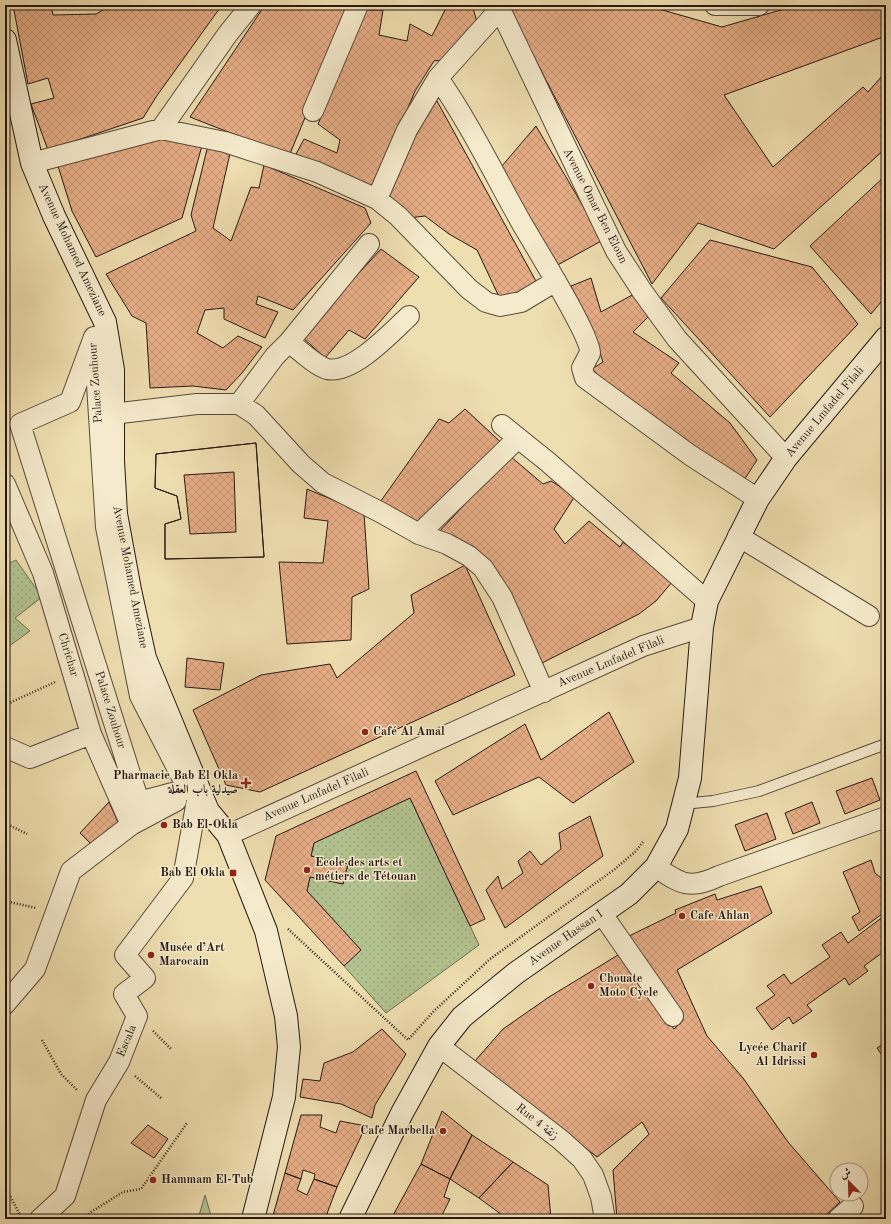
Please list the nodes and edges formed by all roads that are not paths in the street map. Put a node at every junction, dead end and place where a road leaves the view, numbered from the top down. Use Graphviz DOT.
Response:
graph roads {
  1 [pos="251,5"];
  2 [pos="358,5"];
  3 [pos="715,5"];
  4 [pos="759,5"];
  5 [pos="499,7"];
  6 [pos="5,40"];
  7 [pos="438,78"];
  8 [pos="313,111"];
  9 [pos="161,129"];
  10 [pos="32,163"];
  11 [pos="377,199"];
  12 [pos="369,244"];
  13 [pos="556,281"];
  14 [pos="409,316"];
  15 [pos="886,338"];
  16 [pos="289,342"];
  17 [pos="239,404"];
  18 [pos="112,414"];
  19 [pos="502,425"];
  20 [pos="518,438"];
  21 [pos="786,458"];
  22 [pos="5,484"];
  23 [pos="758,499"];
  24 [pos="418,534"];
  25 [pos="738,536"];
  26 [pos="707,601"];
  27 [pos="869,616"];
  28 [pos="702,627"];
  29 [pos="544,692"];
  30 [pos="91,734"];
  31 [pos="886,744"];
  32 [pos="5,747"];
  33 [pos="194,789"];
  34 [pos="683,804"];
  35 [pos="886,817"];
  36 [pos="130,825"];
  37 [pos="228,835"];
  38 [pos="656,867"];
  39 [pos="602,914"];
  40 [pos="5,1004"];
  41 [pos="673,1016"];
  42 [pos="439,1046"];
  43 [pos="853,1206"];
  44 [pos="40,1219"];
  45 [pos="253,1219"];
  46 [pos="350,1219"];
  47 [pos="605,1219"];
  48 [pos="838,1219"];
  1 -- 9 [label="street"];
  2 -- 8 [label="street"];
  3 -- 4 [label="street"];
  5 -- 7 [label="street"];
  5 -- 21 [label="street, Avenue Omar Ben Eloun"];
  6 -- 10 [label="street, Avenue Mohamed Ameziane"];
  7 -- 11 [label="street"];
  7 -- 13 [label="street"];
  9 -- 10 [label="street"];
  9 -- 11 [label="street"];
  10 -- 18 [label="street, Avenue Mohamed Ameziane"];
  11 -- 13 [label="street"];
  12 -- 16 [label="street"];
  13 -- 23 [label="street"];
  14 -- 16 [label="street"];
  15 -- 21 [label="street, Avenue Lmfadel Filali"];
  16 -- 17 [label="street"];
  17 -- 18 [label="street"];
  17 -- 24 [label="street"];
  18 -- 33 [label="street, Avenue Mohamed Ameziane"];
  19 -- 20 [label="street"];
  20 -- 24 [label="street"];
  20 -- 26 [label="street"];
  21 -- 23 [label="street, Avenue Lmfadel Filali"];
  22 -- 30 [label="street, Chrichar"];
  23 -- 25 [label="street, Avenue Lmfadel Filali"];
  24 -- 29 [label="street"];
  25 -- 26 [label="street, Avenue Lmfadel Filali"];
  25 -- 27 [label="street"];
  26 -- 28 [label="street, Avenue Lmfadel Filali"];
  28 -- 29 [label="street, Avenue Lmfadel Filali"];
  28 -- 34 [label="street, Avenue Hassan I"];
  29 -- 37 [label="street, Avenue Lmfadel Filali"];
  30 -- 32 [label="street"];
  30 -- 36 [label="street, Chrichar"];
  31 -- 34 [label="lane"];
  33 -- 33 [label="street, Palace Zouhour"];
  33 -- 36 [label="street"];
  33 -- 37 [label="street, Avenue Mohamed Ameziane"];
  33 -- 44 [label="street, Escala"];
  34 -- 38 [label="street, Avenue Hassan I"];
  35 -- 38 [label="street"];
  36 -- 40 [label="street"];
  37 -- 45 [label="street, Avenue Mohamed Ameziane"];
  38 -- 39 [label="street, Avenue Hassan I"];
  39 -- 41 [label="street"];
  39 -- 42 [label="street, Avenue Hassan I"];
  42 -- 46 [label="street, Avenue Hassan I"];
  42 -- 47 [label="street, Rue 4 زنقة"];
  43 -- 48 [label="street"];
}
